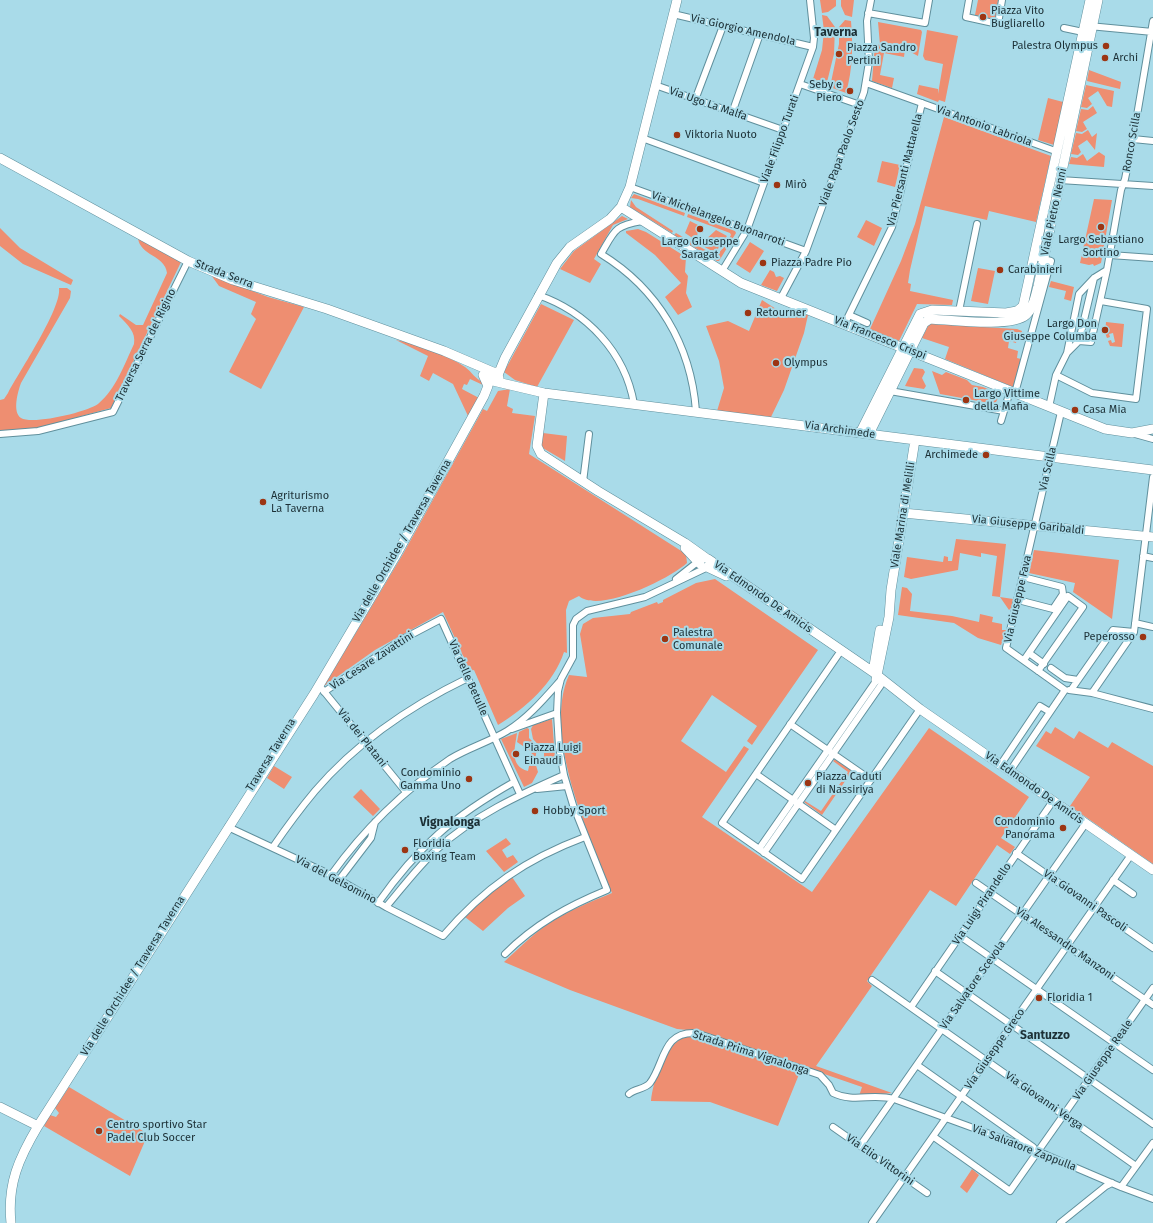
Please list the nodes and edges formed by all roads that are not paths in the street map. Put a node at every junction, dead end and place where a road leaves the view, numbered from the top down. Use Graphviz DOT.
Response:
graph roads {
  1 [pos="677,0"];
  2 [pos="810,0"];
  3 [pos="871,0"];
  4 [pos="929,0"];
  5 [pos="969,0"];
  6 [pos="1002,0"];
  7 [pos="1090,0"];
  8 [pos="1098,0"];
  9 [pos="868,12"];
  10 [pos="673,14"];
  11 [pos="1153,21"];
  12 [pos="723,26"];
  13 [pos="1064,28"];
  14 [pos="1087,28"];
  15 [pos="1152,32"];
  16 [pos="760,34"];
  17 [pos="813,47"];
  18 [pos="1078,74"];
  19 [pos="866,83"];
  20 [pos="800,84"];
  21 [pos="655,86"];
  22 [pos="695,100"];
  23 [pos="922,103"];
  24 [pos="860,105"];
  25 [pos="732,112"];
  26 [pos="782,130"];
  27 [pos="642,138"];
  28 [pos="1133,139"];
  29 [pos="1153,140"];
  30 [pos="1058,152"];
  31 [pos="0,158"];
  32 [pos="1057,180"];
  33 [pos="764,183"];
  34 [pos="1123,184"];
  35 [pos="1153,186"];
  36 [pos="630,187"];
  37 [pos="621,207"];
  38 [pos="642,221"];
  39 [pos="977,224"];
  40 [pos="747,230"];
  41 [pos="806,251"];
  42 [pos="1110,255"];
  43 [pos="1039,258"];
  44 [pos="1153,258"];
  45 [pos="188,261"];
  46 [pos="1107,270"];
  47 [pos="722,271"];
  48 [pos="1094,278"];
  49 [pos="538,295"];
  50 [pos="781,298"];
  51 [pos="1101,301"];
  52 [pos="1026,309"];
  53 [pos="959,311"];
  54 [pos="925,317"];
  55 [pos="1014,317"];
  56 [pos="847,319"];
  57 [pos="1036,319"];
  58 [pos="868,323"];
  59 [pos="1079,341"];
  60 [pos="906,349"];
  61 [pos="1067,353"];
  62 [pos="1056,375"];
  63 [pos="494,378"];
  64 [pos="890,391"];
  65 [pos="1013,392"];
  66 [pos="544,393"];
  67 [pos="634,404"];
  68 [pos="1049,407"];
  69 [pos="1004,411"];
  70 [pos="696,412"];
  71 [pos="1061,412"];
  72 [pos="1002,421"];
  73 [pos="1153,429"];
  74 [pos="865,433"];
  75 [pos="1132,433"];
  76 [pos="0,434"];
  77 [pos="589,434"];
  78 [pos="1153,439"];
  79 [pos="915,440"];
  80 [pos="1051,457"];
  81 [pos="1153,470"];
  82 [pos="1153,477"];
  83 [pos="583,482"];
  84 [pos="903,512"];
  85 [pos="1035,525"];
  86 [pos="663,531"];
  87 [pos="1149,536"];
  88 [pos="1143,556"];
  89 [pos="1153,558"];
  90 [pos="704,563"];
  91 [pos="1023,578"];
  92 [pos="669,585"];
  93 [pos="891,590"];
  94 [pos="1018,600"];
  95 [pos="441,619"];
  96 [pos="1135,623"];
  97 [pos="1153,627"];
  98 [pos="1134,632"];
  99 [pos="875,653"];
  100 [pos="1029,653"];
  101 [pos="838,655"];
  102 [pos="1024,660"];
  103 [pos="1044,664"];
  104 [pos="865,667"];
  105 [pos="1050,668"];
  106 [pos="1038,671"];
  107 [pos="468,678"];
  108 [pos="876,678"];
  109 [pos="561,679"];
  110 [pos="1078,680"];
  111 [pos="321,689"];
  112 [pos="1068,690"];
  113 [pos="1092,693"];
  114 [pos="917,708"];
  115 [pos="1153,709"];
  116 [pos="1050,712"];
  117 [pos="557,713"];
  118 [pos="790,724"];
  119 [pos="507,731"];
  120 [pos="494,737"];
  121 [pos="365,742"];
  122 [pos="830,752"];
  123 [pos="1007,756"];
  124 [pos="1016,762"];
  125 [pos="1001,764"];
  126 [pos="1010,771"];
  127 [pos="756,774"];
  128 [pos="564,775"];
  129 [pos="871,780"];
  130 [pos="514,782"];
  131 [pos="567,786"];
  132 [pos="532,789"];
  133 [pos="406,792"];
  134 [pos="520,794"];
  135 [pos="1053,801"];
  136 [pos="796,802"];
  137 [pos="457,818"];
  138 [pos="375,821"];
  139 [pos="1086,823"];
  140 [pos="228,827"];
  141 [pos="464,828"];
  142 [pos="836,830"];
  143 [pos="585,837"];
  144 [pos="273,847"];
  145 [pos="762,851"];
  146 [pos="1016,853"];
  147 [pos="1131,855"];
  148 [pos="412,858"];
  149 [pos="420,867"];
  150 [pos="1153,870"];
  151 [pos="331,875"];
  152 [pos="1049,876"];
  153 [pos="339,880"];
  154 [pos="1113,880"];
  155 [pos="976,883"];
  156 [pos="990,892"];
  157 [pos="1133,894"];
  158 [pos="378,903"];
  159 [pos="386,907"];
  160 [pos="1094,907"];
  161 [pos="1022,914"];
  162 [pos="960,936"];
  163 [pos="1067,946"];
  164 [pos="1153,948"];
  165 [pos="505,954"];
  166 [pos="992,958"];
  167 [pos="936,971"];
  168 [pos="872,980"];
  169 [pos="1153,988"];
  170 [pos="1037,989"];
  171 [pos="967,993"];
  172 [pos="1145,1000"];
  173 [pos="1153,1005"];
  174 [pos="910,1007"];
  175 [pos="1012,1024"];
  176 [pos="942,1030"];
  177 [pos="1115,1043"];
  178 [pos="986,1060"];
  179 [pos="917,1065"];
  180 [pos="1153,1070"];
  181 [pos="1090,1079"];
  182 [pos="628,1094"];
  183 [pos="961,1097"];
  184 [pos="894,1099"];
  185 [pos="0,1107"];
  186 [pos="1065,1115"];
  187 [pos="946,1118"];
  188 [pos="1153,1124"];
  189 [pos="38,1126"];
  190 [pos="833,1127"];
  191 [pos="934,1137"];
  192 [pos="1153,1143"];
  193 [pos="860,1146"];
  194 [pos="1039,1152"];
  195 [pos="1136,1166"];
  196 [pos="905,1177"];
  197 [pos="1112,1183"];
  198 [pos="1121,1187"];
  199 [pos="927,1193"];
  200 [pos="1153,1199"];
  201 [pos="11,1223"];
  202 [pos="872,1223"];
  203 [pos="1060,1223"];
  1 -- 10 [label="main road"];
  2 -- 17 [label="street, Viale Filippo Turati"];
  3 -- 9 [label="street, Viale Papa Paolo Sesto"];
  4 -- 9 [label="street"];
  5 -- 6 [label="street"];
  7 -- 14 [label="main road, Viale Pietro Nenni"];
  8 -- 14 [label="main road, Viale Pietro Nenni"];
  9 -- 19 [label="street, Viale Papa Paolo Sesto"];
  10 -- 12 [label="street, Via Giorgio Amendola"];
  10 -- 21 [label="main road"];
  11 -- 15 [label="street, Ronco Scilla"];
  12 -- 16 [label="street, Via Giorgio Amendola"];
  12 -- 22 [label="street"];
  13 -- 14 [label="street"];
  14 -- 15 [label="street"];
  14 -- 18 [label="main road, Viale Pietro Nenni"];
  15 -- 28 [label="street, Ronco Scilla"];
  16 -- 17 [label="street, Via Giorgio Amendola"];
  16 -- 25 [label="street"];
  17 -- 20 [label="street, Viale Filippo Turati"];
  18 -- 30 [label="main road, Viale Pietro Nenni"];
  18 -- 32 [label="main road, Viale Pietro Nenni"];
  19 -- 23 [label="street, Via Antonio Labriola"];
  19 -- 24 [label="street, Viale Papa Paolo Sesto"];
  20 -- 24 [label="street"];
  20 -- 26 [label="street, Viale Filippo Turati"];
  21 -- 22 [label="street, Via Ugo La Malfa"];
  21 -- 27 [label="main road"];
  22 -- 25 [label="street, Via Ugo La Malfa"];
  23 -- 30 [label="street, Via Antonio Labriola"];
  23 -- 56 [label="street, Via Piersanti Mattarella"];
  24 -- 41 [label="street, Viale Papa Paolo Sesto"];
  25 -- 26 [label="street, Via Ugo La Malfa"];
  26 -- 33 [label="street, Viale Filippo Turati"];
  27 -- 33 [label="street"];
  27 -- 36 [label="main road"];
  28 -- 29 [label="street"];
  28 -- 34 [label="street, Ronco Scilla"];
  30 -- 32 [label="main road, Viale Pietro Nenni"];
  31 -- 45 [label="main road, Strada Serra"];
  32 -- 34 [label="street"];
  32 -- 43 [label="main road, Viale Pietro Nenni"];
  33 -- 40 [label="street, Viale Filippo Turati"];
  34 -- 35 [label="street"];
  34 -- 42 [label="street, Ronco Scilla"];
  36 -- 37 [label="main road"];
  36 -- 40 [label="street, Via Michelangelo Buonarroti"];
  37 -- 38 [label="main road, Via Francesco Crispi"];
  37 -- 49 [label="main road, Via delle Orchidee / Traversa Taverna"];
  38 -- 47 [label="main road, Via Francesco Crispi"];
  38 -- 70 [label="street"];
  39 -- 53 [label="street"];
  40 -- 41 [label="street, Via Michelangelo Buonarroti"];
  40 -- 47 [label="street, Viale Filippo Turati"];
  41 -- 50 [label="street, Viale Papa Paolo Sesto"];
  42 -- 44 [label="street"];
  42 -- 46 [label="street, Ronco Scilla"];
  43 -- 52 [label="main road, Viale Pietro Nenni"];
  43 -- 57 [label="street"];
  45 -- 63 [label="main road, Strada Serra"];
  45 -- 76 [label="street, Traversa Serra del Rigino"];
  46 -- 48 [label="street"];
  46 -- 51 [label="street, Ronco Scilla"];
  47 -- 50 [label="main road, Via Francesco Crispi"];
  48 -- 59 [label="street"];
  48 -- 61 [label="street"];
  49 -- 63 [label="main road, Via delle Orchidee / Traversa Taverna"];
  49 -- 67 [label="street"];
  50 -- 56 [label="main road, Via Francesco Crispi"];
  51 -- 59 [label="street, Ronco Scilla"];
  51 -- 62 [label="street"];
  52 -- 55 [label="main road"];
  52 -- 57 [label="street"];
  53 -- 54 [label="main road"];
  53 -- 55 [label="main road"];
  54 -- 55 [label="main road"];
  54 -- 60 [label="main road"];
  56 -- 58 [label="street"];
  56 -- 60 [label="main road, Via Francesco Crispi"];
  57 -- 65 [label="street"];
  59 -- 61 [label="street"];
  60 -- 64 [label="main road"];
  60 -- 65 [label="main road, Via Francesco Crispi"];
  60 -- 74 [label="main road"];
  61 -- 62 [label="street"];
  62 -- 68 [label="street"];
  63 -- 66 [label="main road, Via Archimede"];
  63 -- 111 [label="main road, Via delle Orchidee / Traversa Taverna"];
  64 -- 69 [label="street"];
  64 -- 74 [label="main road"];
  65 -- 68 [label="main road, Via Francesco Crispi"];
  65 -- 69 [label="street"];
  66 -- 67 [label="main road, Via Archimede"];
  66 -- 83 [label="main road"];
  67 -- 70 [label="main road, Via Archimede"];
  68 -- 71 [label="main road, Via Francesco Crispi"];
  69 -- 72 [label="street"];
  70 -- 74 [label="main road, Via Archimede"];
  71 -- 75 [label="main road, Via Francesco Crispi"];
  71 -- 80 [label="street, Via Scilla"];
  73 -- 75 [label="main road, Via Francesco Crispi"];
  74 -- 79 [label="main road, Via Archimede"];
  75 -- 78 [label="street"];
  77 -- 83 [label="street"];
  79 -- 80 [label="main road, Via Archimede"];
  79 -- 84 [label="main road, Viale Marina di Melilli"];
  80 -- 81 [label="main road, Via Archimede"];
  80 -- 85 [label="street, Via Scilla"];
  82 -- 87 [label="street"];
  83 -- 86 [label="main road"];
  84 -- 85 [label="main road, Via Giuseppe Garibaldi"];
  84 -- 93 [label="main road, Viale Marina di Melilli"];
  85 -- 87 [label="main road, Via Giuseppe Garibaldi"];
  85 -- 91 [label="street, Via Giuseppe Fava"];
  86 -- 90 [label="main road"];
  86 -- 90 [label="main road"];
  87 -- 88 [label="street"];
  88 -- 89 [label="street"];
  88 -- 96 [label="street"];
  90 -- 92 [label="street"];
  90 -- 92 [label="street"];
  90 -- 101 [label="main road, Via Edmondo De Amicis"];
  90 -- 104 [label="main road, Via Edmondo De Amicis"];
  91 -- 94 [label="street, Via Giuseppe Fava"];
  91 -- 94 [label="street"];
  92 -- 109 [label="street"];
  93 -- 99 [label="main road, Viale Marina di Melilli"];
  93 -- 108 [label="main road, Viale Marina di Melilli"];
  94 -- 102 [label="street, Via Giuseppe Fava"];
  95 -- 107 [label="street, Via delle Betulle"];
  95 -- 111 [label="street, Via Cesare Zavattini"];
  96 -- 97 [label="street"];
  96 -- 98 [label="street"];
  98 -- 110 [label="street"];
  98 -- 113 [label="street"];
  99 -- 104 [label="main road"];
  99 -- 108 [label="main road, Viale Marina di Melilli"];
  100 -- 102 [label="street"];
  100 -- 103 [label="street"];
  100 -- 103 [label="street"];
  101 -- 108 [label="main road, Via Edmondo De Amicis"];
  101 -- 118 [label="street"];
  102 -- 106 [label="street, Via Giuseppe Fava"];
  103 -- 106 [label="street"];
  104 -- 108 [label="main road, Via Edmondo De Amicis"];
  105 -- 110 [label="street"];
  106 -- 112 [label="street, Via Giuseppe Fava"];
  107 -- 120 [label="street, Via delle Betulle"];
  107 -- 121 [label="street"];
  108 -- 114 [label="main road, Via Edmondo De Amicis"];
  108 -- 122 [label="street"];
  109 -- 117 [label="street"];
  109 -- 119 [label="street"];
  110 -- 112 [label="street"];
  111 -- 121 [label="street, Via dei Platani"];
  111 -- 140 [label="main road, Via delle Orchidee / Traversa Taverna"];
  112 -- 113 [label="street"];
  112 -- 116 [label="street"];
  113 -- 115 [label="street"];
  114 -- 125 [label="main road, Via Edmondo De Amicis"];
  114 -- 129 [label="street"];
  116 -- 123 [label="street"];
  116 -- 124 [label="street"];
  117 -- 119 [label="street"];
  117 -- 128 [label="street"];
  118 -- 122 [label="street"];
  118 -- 127 [label="street"];
  119 -- 120 [label="street"];
  120 -- 130 [label="street, Via delle Betulle"];
  120 -- 133 [label="street"];
  121 -- 133 [label="street, Via dei Platani"];
  121 -- 144 [label="street"];
  122 -- 129 [label="street"];
  122 -- 136 [label="street"];
  123 -- 124 [label="street"];
  123 -- 125 [label="street"];
  124 -- 126 [label="street"];
  125 -- 126 [label="main road, Via Edmondo De Amicis"];
  126 -- 135 [label="main road, Via Edmondo De Amicis"];
  127 -- 136 [label="street"];
  127 -- 145 [label="street"];
  128 -- 131 [label="street"];
  128 -- 132 [label="street"];
  129 -- 142 [label="street"];
  130 -- 134 [label="street, Via delle Betulle"];
  130 -- 137 [label="street"];
  131 -- 132 [label="street"];
  131 -- 143 [label="street"];
  132 -- 134 [label="street"];
  133 -- 138 [label="street"];
  134 -- 141 [label="street"];
  135 -- 139 [label="main road, Via Edmondo De Amicis"];
  135 -- 146 [label="street, Via Luigi Pirandello"];
  136 -- 142 [label="street"];
  136 -- 145 [label="street"];
  137 -- 141 [label="street"];
  137 -- 148 [label="street"];
  138 -- 151 [label="street"];
  138 -- 153 [label="street"];
  139 -- 147 [label="main road, Via Edmondo De Amicis"];
  139 -- 152 [label="street, Via Salvatore Scevola"];
  140 -- 144 [label="street, Via del Gelsomino"];
  140 -- 189 [label="main road, Via delle Orchidee / Traversa Taverna"];
  141 -- 149 [label="street"];
  142 -- 145 [label="street"];
  143 -- 159 [label="street, Via del Gelsomino"];
  143 -- 165 [label="street"];
  144 -- 151 [label="street, Via del Gelsomino"];
  146 -- 152 [label="street, Via Giovanni Pascoli"];
  146 -- 156 [label="street, Via Luigi Pirandello"];
  147 -- 150 [label="main road, Via Edmondo De Amicis"];
  147 -- 154 [label="street, Via Giuseppe Greco"];
  148 -- 149 [label="street"];
  148 -- 158 [label="street"];
  149 -- 159 [label="street"];
  151 -- 153 [label="street, Via del Gelsomino"];
  152 -- 160 [label="street, Via Giovanni Pascoli"];
  152 -- 161 [label="street, Via Salvatore Scevola"];
  153 -- 158 [label="street, Via del Gelsomino"];
  154 -- 157 [label="street"];
  154 -- 160 [label="street, Via Giuseppe Greco"];
  155 -- 156 [label="street, Via Alessandro Manzoni"];
  156 -- 161 [label="street, Via Alessandro Manzoni"];
  156 -- 162 [label="street, Via Luigi Pirandello"];
  158 -- 159 [label="street, Via del Gelsomino"];
  160 -- 163 [label="street, Via Giuseppe Greco"];
  160 -- 164 [label="street, Via Giovanni Pascoli"];
  161 -- 163 [label="street, Via Alessandro Manzoni"];
  161 -- 166 [label="street, Via Salvatore Scevola"];
  162 -- 166 [label="street"];
  162 -- 167 [label="street, Via Luigi Pirandello"];
  163 -- 170 [label="street, Via Giuseppe Greco"];
  163 -- 172 [label="street, Via Alessandro Manzoni"];
  166 -- 170 [label="street"];
  166 -- 171 [label="street, Via Salvatore Scevola"];
  167 -- 171 [label="street"];
  167 -- 174 [label="street, Via Luigi Pirandello"];
  168 -- 174 [label="street, Via Giovanni Verga"];
  169 -- 172 [label="street, Via Giuseppe Reale"];
  170 -- 175 [label="street, Via Giuseppe Greco"];
  170 -- 177 [label="street"];
  171 -- 175 [label="street"];
  171 -- 176 [label="street, Via Salvatore Scevola"];
  172 -- 173 [label="street, Via Alessandro Manzoni"];
  172 -- 177 [label="street, Via Giuseppe Reale"];
  174 -- 176 [label="street, Via Giovanni Verga"];
  175 -- 178 [label="street, Via Giuseppe Greco"];
  175 -- 181 [label="street"];
  176 -- 178 [label="street, Via Giovanni Verga"];
  176 -- 179 [label="street, Via Salvatore Scevola"];
  177 -- 180 [label="street"];
  177 -- 181 [label="street, Via Giuseppe Reale"];
  178 -- 183 [label="street, Via Giuseppe Greco"];
  178 -- 186 [label="street, Via Giovanni Verga"];
  179 -- 183 [label="street"];
  179 -- 184 [label="street, Via Salvatore Scevola"];
  181 -- 186 [label="street, Via Giuseppe Reale"];
  181 -- 188 [label="street"];
  182 -- 184 [label="street, Strada Prima Vignalonga"];
  183 -- 187 [label="street, Via Giuseppe Greco"];
  183 -- 194 [label="street"];
  184 -- 187 [label="street, Via Salvatore Zappulla"];
  184 -- 193 [label="street, Via Salvatore Scevola"];
  185 -- 189 [label="main road"];
  186 -- 194 [label="street, Via Giuseppe Reale"];
  186 -- 195 [label="street, Via Giovanni Verga"];
  187 -- 191 [label="street, Via Giuseppe Greco"];
  187 -- 194 [label="street, Via Salvatore Zappulla"];
  189 -- 201 [label="main road, Via delle Orchidee / Traversa Taverna"];
  190 -- 193 [label="street, Via Elio Vittorini"];
  191 -- 194 [label="street, Via Giuseppe Reale"];
  191 -- 196 [label="street, Via Giuseppe Greco"];
  192 -- 195 [label="street"];
  193 -- 196 [label="street, Via Elio Vittorini"];
  194 -- 197 [label="street, Via Salvatore Zappulla"];
  195 -- 198 [label="street"];
  196 -- 199 [label="street, Via Elio Vittorini"];
  196 -- 202 [label="street, Via Giuseppe Greco"];
  197 -- 198 [label="street, Via Salvatore Zappulla"];
  197 -- 203 [label="street"];
  198 -- 200 [label="street, Via Salvatore Zappulla"];
}
